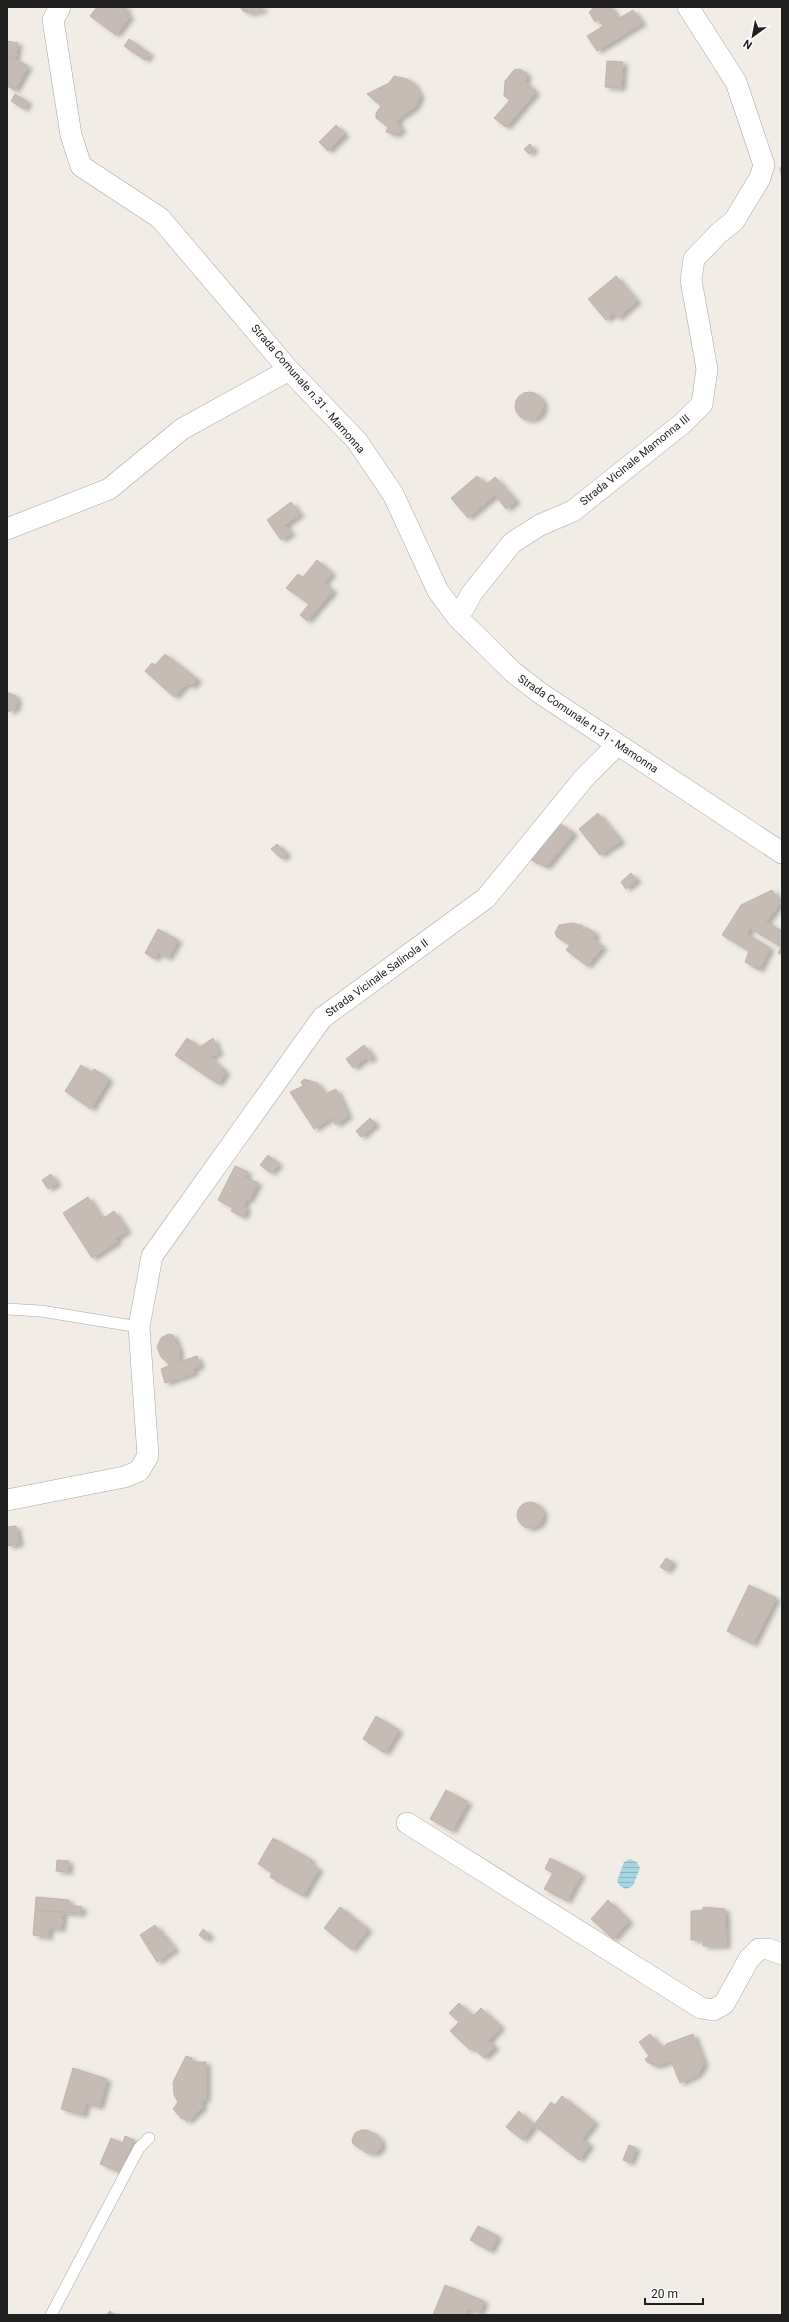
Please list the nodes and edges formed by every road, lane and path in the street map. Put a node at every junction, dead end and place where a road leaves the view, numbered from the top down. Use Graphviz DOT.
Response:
graph roads {
  1 [pos="60,7"];
  2 [pos="688,7"];
  3 [pos="289,370"];
  4 [pos="7,529"];
  5 [pos="458,618"];
  6 [pos="617,745"];
  7 [pos="782,853"];
  8 [pos="7,1309"];
  9 [pos="139,1327"];
  10 [pos="7,1500"];
  11 [pos="407,1823"];
  12 [pos="782,1954"];
  13 [pos="149,2138"];
  14 [pos="51,2315"];
  1 -- 3 [label="street, Strada Comunale n.31 - Mamonna"];
  2 -- 5 [label="street, Strada Vicinale Mamonna III"];
  3 -- 4 [label="street"];
  3 -- 5 [label="street, Strada Comunale n.31 - Mamonna"];
  5 -- 6 [label="street, Strada Comunale n.31 - Mamonna"];
  6 -- 7 [label="street, Strada Comunale n.31 - Mamonna"];
  6 -- 9 [label="street, Strada Vicinale Salinola II"];
  8 -- 9 [label="lane"];
  9 -- 10 [label="street, Strada Vicinale Salinola II"];
  11 -- 12 [label="street"];
  13 -- 14 [label="lane"];
}
